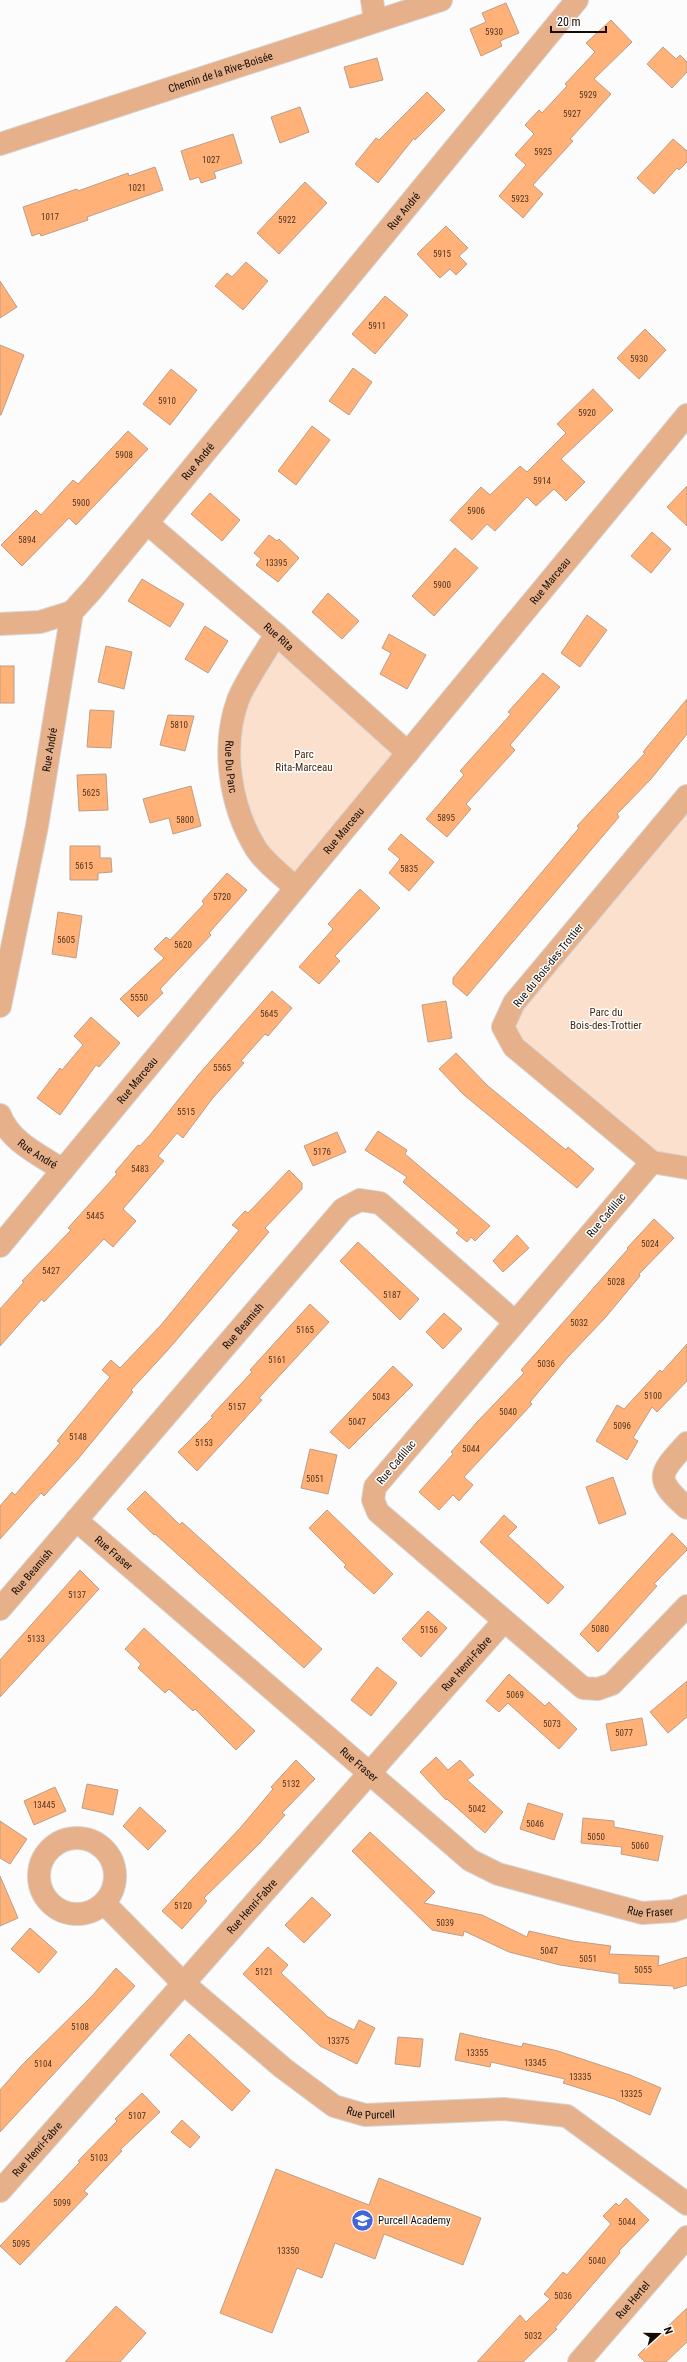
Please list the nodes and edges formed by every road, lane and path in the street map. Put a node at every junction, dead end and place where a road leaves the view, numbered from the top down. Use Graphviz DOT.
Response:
graph roads {
  1 [pos="441,0"];
  2 [pos="577,0"];
  3 [pos="373,10"];
  4 [pos="0,144"];
  5 [pos="687,415"];
  6 [pos="147,523"];
  7 [pos="72,612"];
  8 [pos="0,624"];
  9 [pos="276,634"];
  10 [pos="408,753"];
  11 [pos="687,796"];
  12 [pos="296,888"];
  13 [pos="0,1006"];
  14 [pos="0,1115"];
  15 [pos="652,1162"];
  16 [pos="687,1168"];
  17 [pos="63,1170"];
  18 [pos="0,1246"];
  19 [pos="515,1322"];
  20 [pos="687,1443"];
  21 [pos="687,1508"];
  22 [pos="76,1520"];
  23 [pos="687,1606"];
  24 [pos="0,1609"];
  25 [pos="504,1621"];
  26 [pos="368,1774"];
  27 [pos="104,1903"];
  28 [pos="687,1906"];
  29 [pos="183,1983"];
  30 [pos="0,2191"];
  31 [pos="687,2204"];
  32 [pos="687,2237"];
  33 [pos="579,2362"];
  1 -- 3 [label="street, Chemin de la Rive-Boisée"];
  2 -- 6 [label="street, Rue André"];
  3 -- 4 [label="street, Chemin de la Rive-Boisée"];
  5 -- 10 [label="street, Rue Marceau"];
  6 -- 7 [label="street, Rue André"];
  6 -- 9 [label="street, Rue Rita"];
  7 -- 8 [label="street"];
  7 -- 13 [label="street, Rue André"];
  9 -- 10 [label="street, Rue Rita"];
  9 -- 12 [label="street, Rue Du Parc"];
  10 -- 12 [label="street, Rue Marceau"];
  11 -- 15 [label="street, Rue du Bois-des-Trottier"];
  12 -- 17 [label="street, Rue Marceau"];
  14 -- 17 [label="street, Rue André"];
  15 -- 16 [label="street"];
  15 -- 19 [label="street, Rue Cadillac"];
  17 -- 18 [label="street, Rue Marceau"];
  19 -- 22 [label="street, Rue Beamish"];
  19 -- 25 [label="street, Rue Cadillac"];
  20 -- 21 [label="street"];
  22 -- 24 [label="street, Rue Beamish"];
  22 -- 26 [label="street, Rue Fraser"];
  23 -- 25 [label="street, Rue Cadillac"];
  25 -- 26 [label="street, Rue Henri-Fabre"];
  26 -- 28 [label="street, Rue Fraser"];
  26 -- 29 [label="street, Rue Henri-Fabre"];
  27 -- 29 [label="street, Rue Purcell"];
  29 -- 30 [label="street, Rue Henri-Fabre"];
  29 -- 31 [label="street, Rue Purcell"];
  32 -- 33 [label="street, Rue Hertel"];
}
